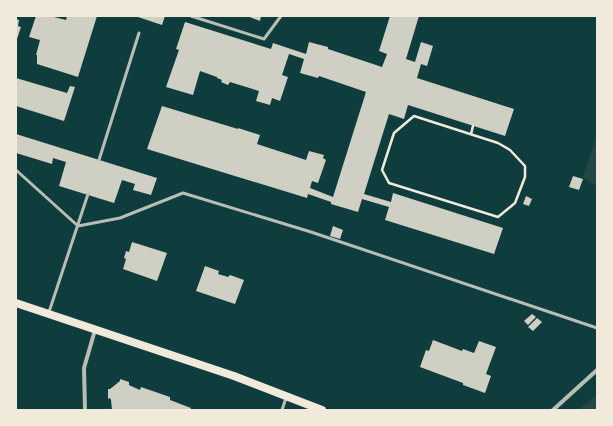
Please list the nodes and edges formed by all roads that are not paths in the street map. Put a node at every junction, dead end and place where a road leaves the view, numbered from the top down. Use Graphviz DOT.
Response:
graph roads {
  1 [pos="191,16"];
  2 [pos="280,16"];
  3 [pos="139,33"];
  4 [pos="99,160"];
  5 [pos="16,170"];
  6 [pos="88,194"];
  7 [pos="78,226"];
  8 [pos="16,303"];
  9 [pos="48,314"];
  10 [pos="597,328"];
  11 [pos="95,330"];
  12 [pos="597,370"];
  13 [pos="287,396"];
  14 [pos="85,410"];
  15 [pos="282,410"];
  16 [pos="322,410"];
  17 [pos="553,410"];
  1 -- 2 [label="lane"];
  3 -- 4 [label="lane"];
  5 -- 7 [label="lane"];
  6 -- 7 [label="lane"];
  7 -- 9 [label="lane"];
  7 -- 10 [label="lane"];
  8 -- 9 [label="main road"];
  9 -- 11 [label="main road"];
  11 -- 13 [label="main road"];
  11 -- 14 [label="street"];
  12 -- 17 [label="street"];
  13 -- 15 [label="lane"];
  13 -- 16 [label="main road"];
}
